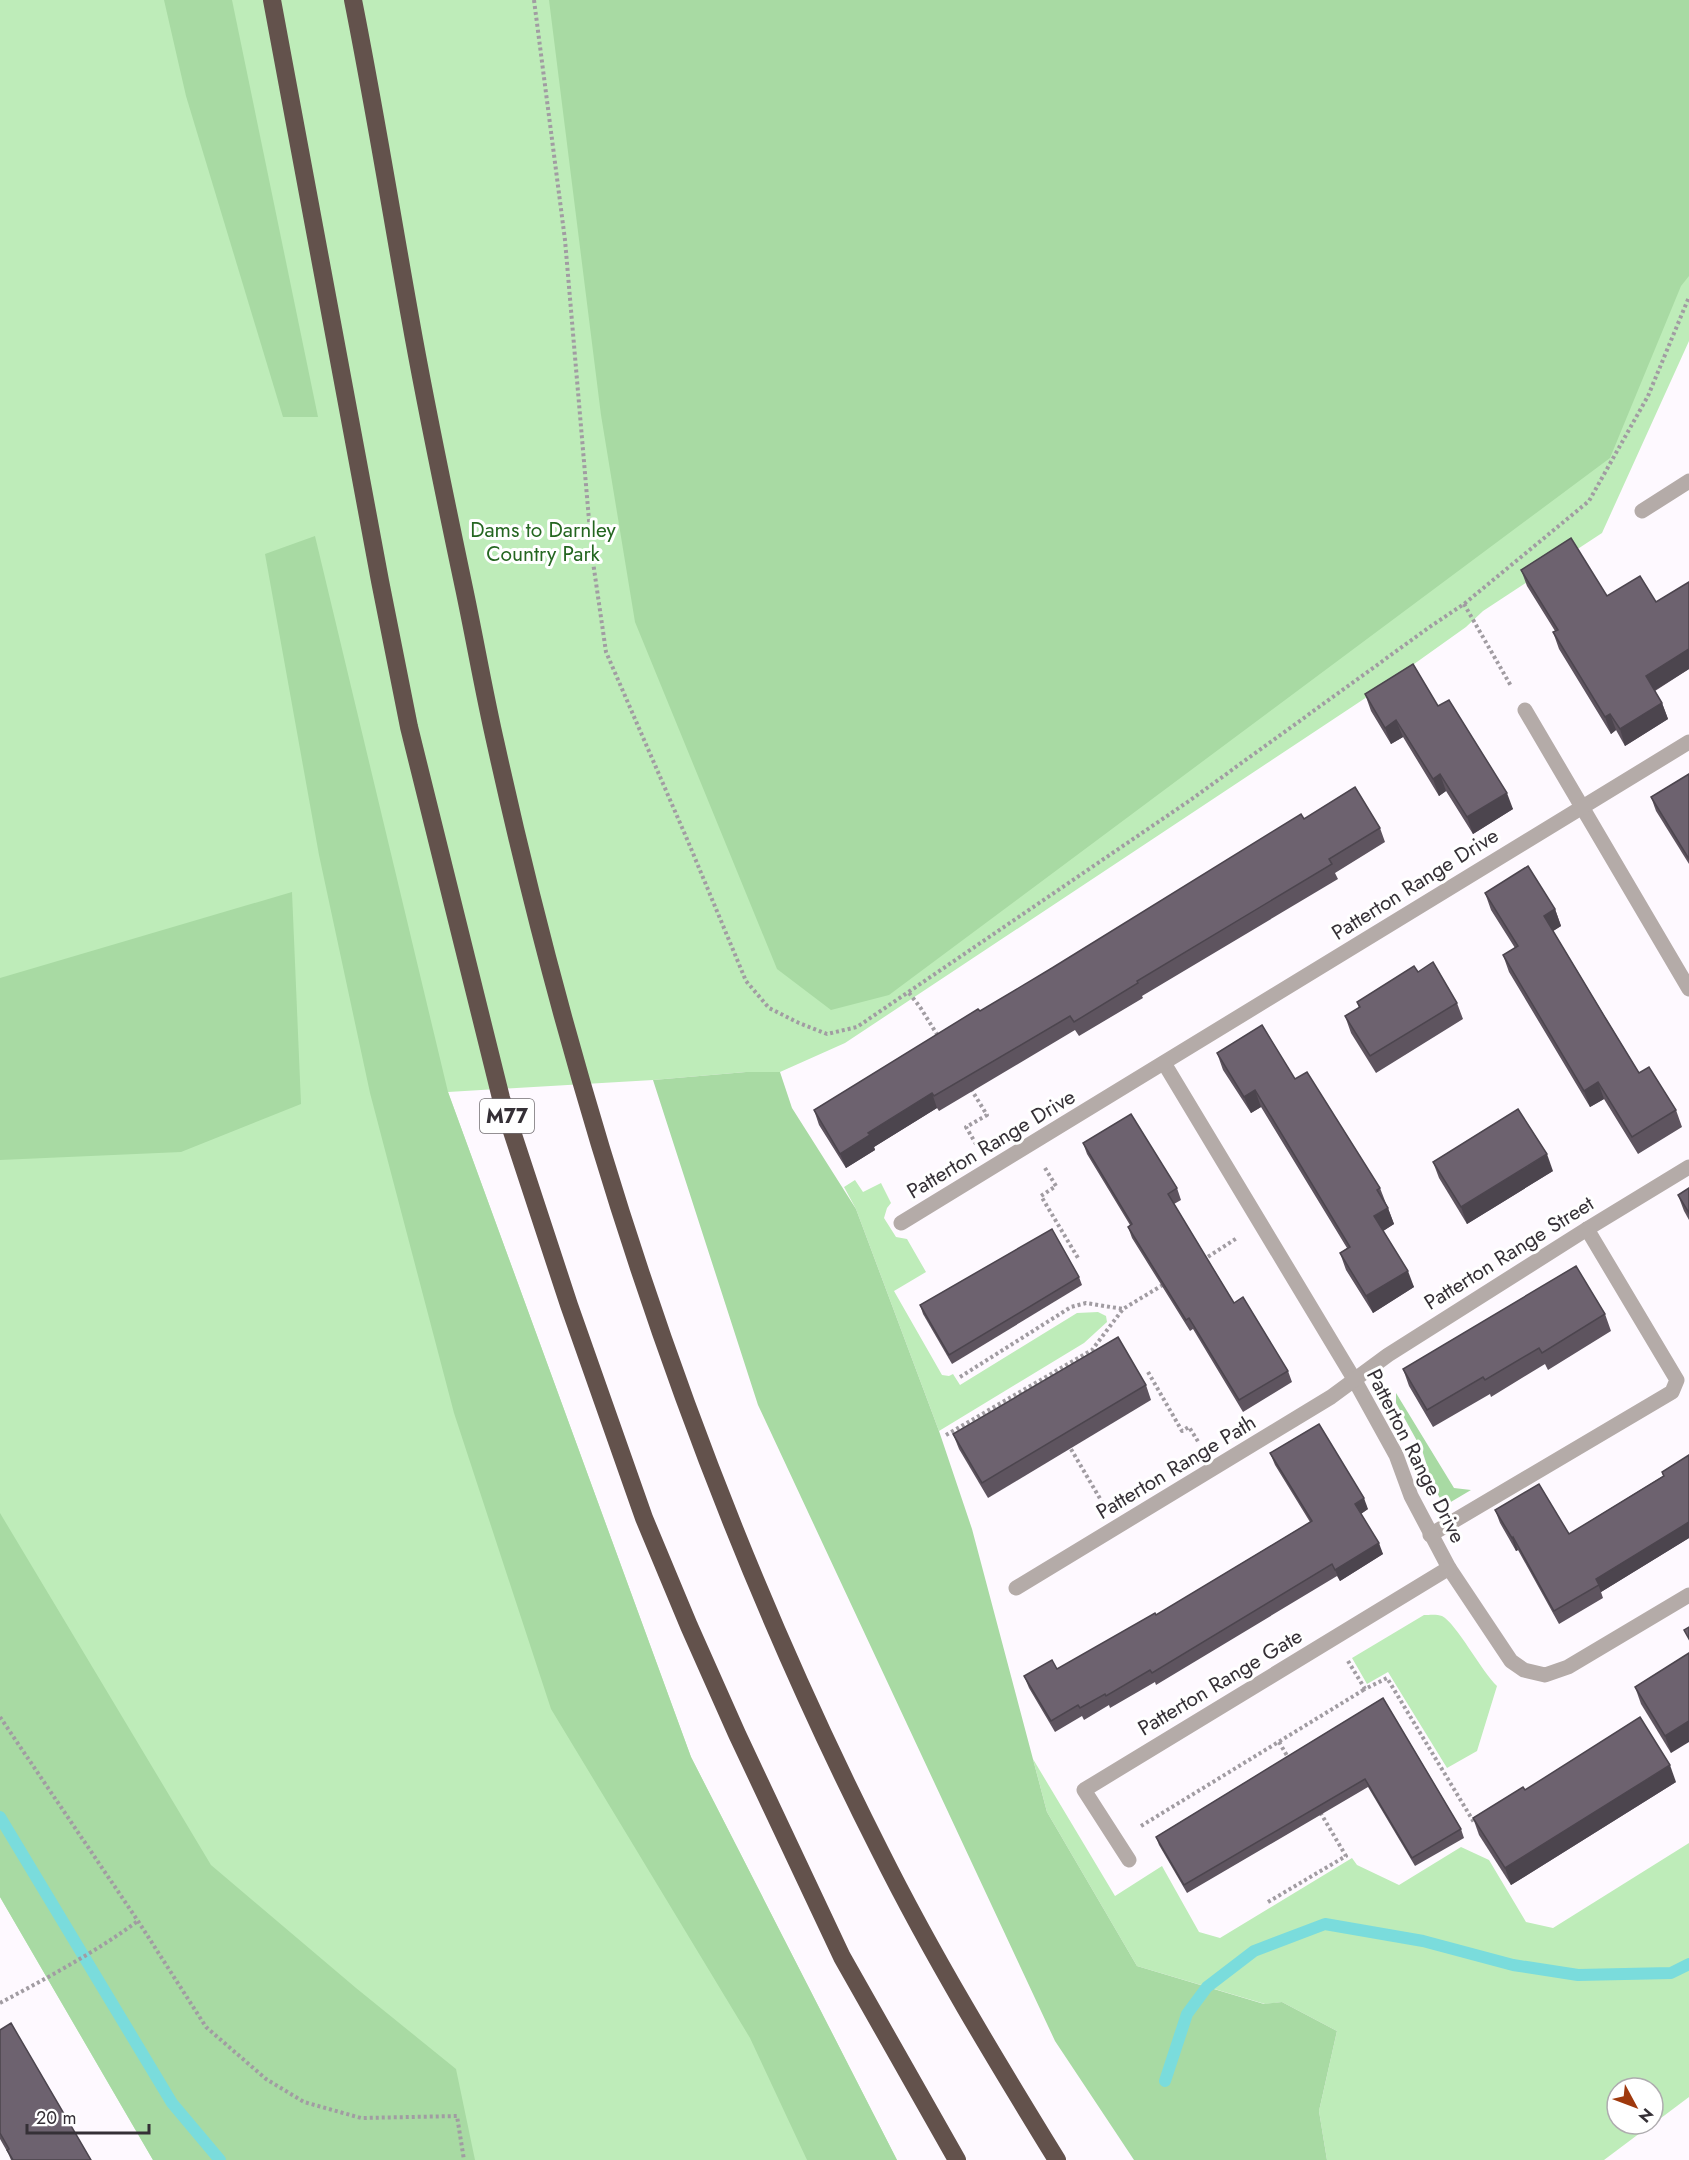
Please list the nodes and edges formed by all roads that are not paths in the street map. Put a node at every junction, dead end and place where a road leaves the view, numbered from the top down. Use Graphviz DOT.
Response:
graph roads {
  1 [pos="272,0"];
  2 [pos="353,0"];
  3 [pos="1689,481"];
  4 [pos="1642,511"];
  5 [pos="1525,710"];
  6 [pos="1689,742"];
  7 [pos="1581,807"];
  8 [pos="1689,989"];
  9 [pos="1164,1063"];
  10 [pos="1689,1167"];
  11 [pos="901,1222"];
  12 [pos="1587,1229"];
  13 [pos="1354,1379"];
  14 [pos="1430,1535"];
  15 [pos="1449,1568"];
  16 [pos="1016,1588"];
  17 [pos="1689,1595"];
  18 [pos="1128,1860"];
  19 [pos="957,2160"];
  20 [pos="1057,2160"];
  1 -- 19 [label="highway, M77"];
  2 -- 20 [label="highway"];
  3 -- 4 [label="street"];
  5 -- 7 [label="street"];
  6 -- 7 [label="street, Patterton Range Drive"];
  7 -- 8 [label="street"];
  7 -- 9 [label="street, Patterton Range Drive"];
  9 -- 11 [label="street, Patterton Range Drive"];
  9 -- 13 [label="street, Patterton Range Drive"];
  10 -- 12 [label="street, Patterton Range Street"];
  12 -- 13 [label="street, Patterton Range Street"];
  12 -- 14 [label="street"];
  13 -- 14 [label="street, Patterton Range Drive"];
  13 -- 16 [label="street, Patterton Range Path"];
  14 -- 15 [label="street, Patterton Range Drive"];
  15 -- 17 [label="street, Patterton Range Drive"];
  15 -- 18 [label="street, Patterton Range Gate"];
}
